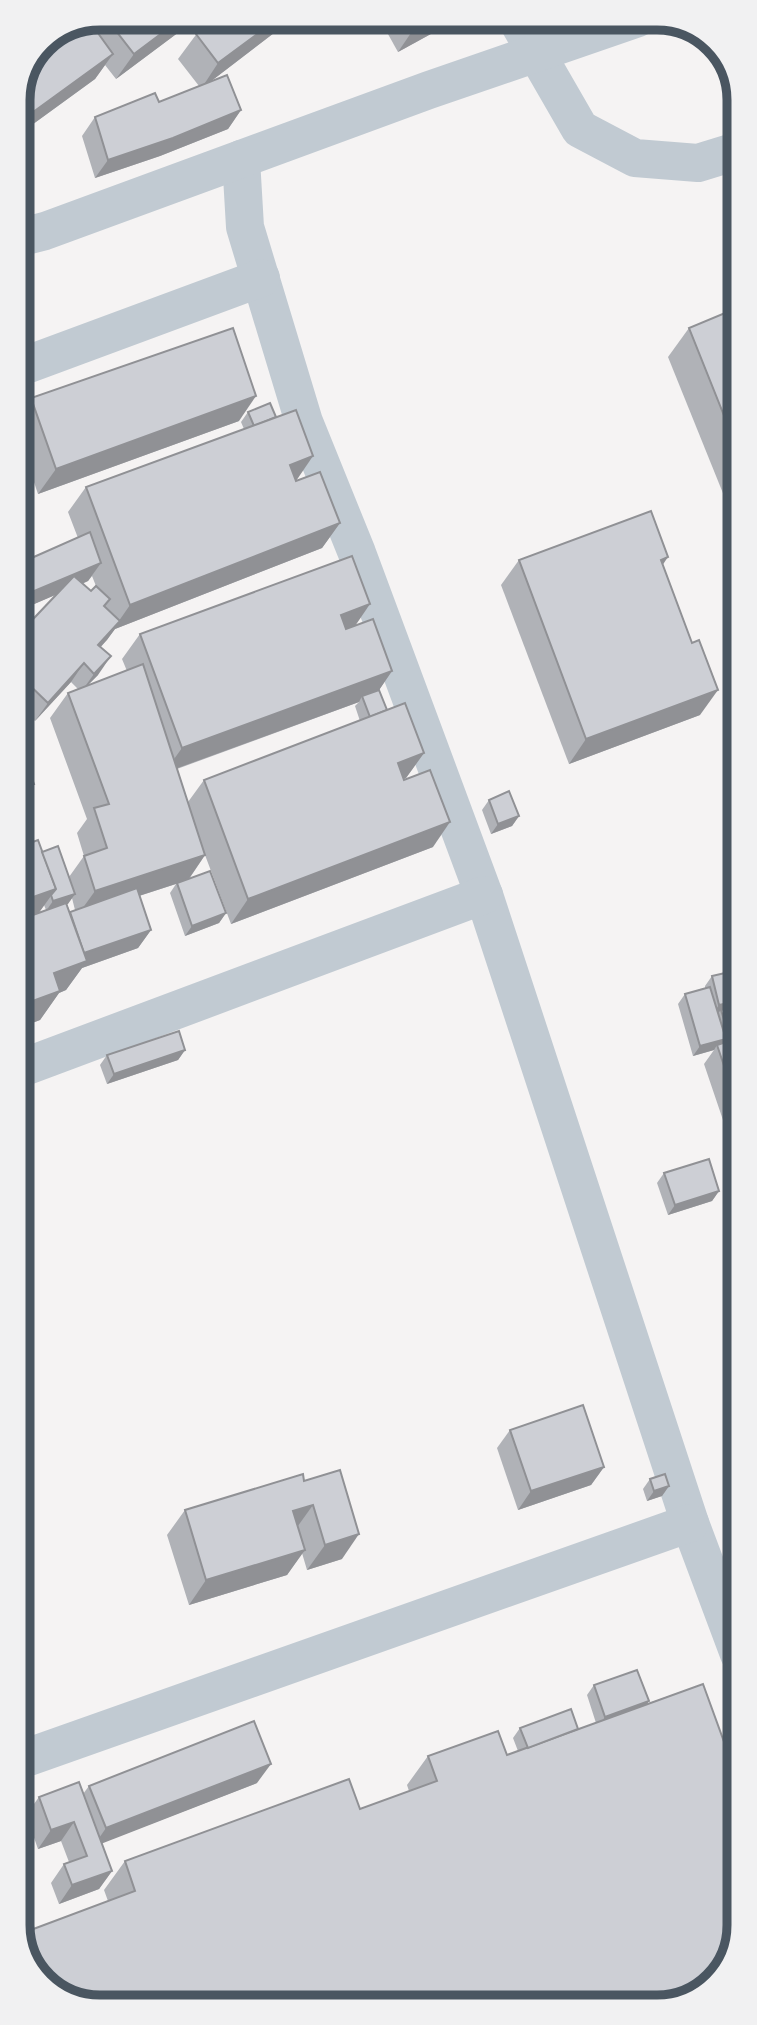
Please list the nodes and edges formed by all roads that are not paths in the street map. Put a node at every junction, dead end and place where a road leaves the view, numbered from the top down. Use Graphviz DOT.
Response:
graph roads {
  1 [pos="522,30"];
  2 [pos="602,30"];
  3 [pos="534,53"];
  4 [pos="727,154"];
  5 [pos="242,159"];
  6 [pos="30,235"];
  7 [pos="261,278"];
  8 [pos="30,364"];
  9 [pos="484,895"];
  10 [pos="30,1065"];
  11 [pos="690,1523"];
  12 [pos="727,1622"];
  13 [pos="30,1756"];
  1 -- 3 [label="lane"];
  2 -- 3 [label="lane"];
  3 -- 4 [label="lane"];
  3 -- 5 [label="lane"];
  5 -- 6 [label="lane"];
  5 -- 7 [label="lane"];
  7 -- 8 [label="lane"];
  7 -- 9 [label="lane"];
  9 -- 10 [label="lane"];
  9 -- 11 [label="lane"];
  11 -- 12 [label="lane"];
  11 -- 13 [label="lane"];
}
